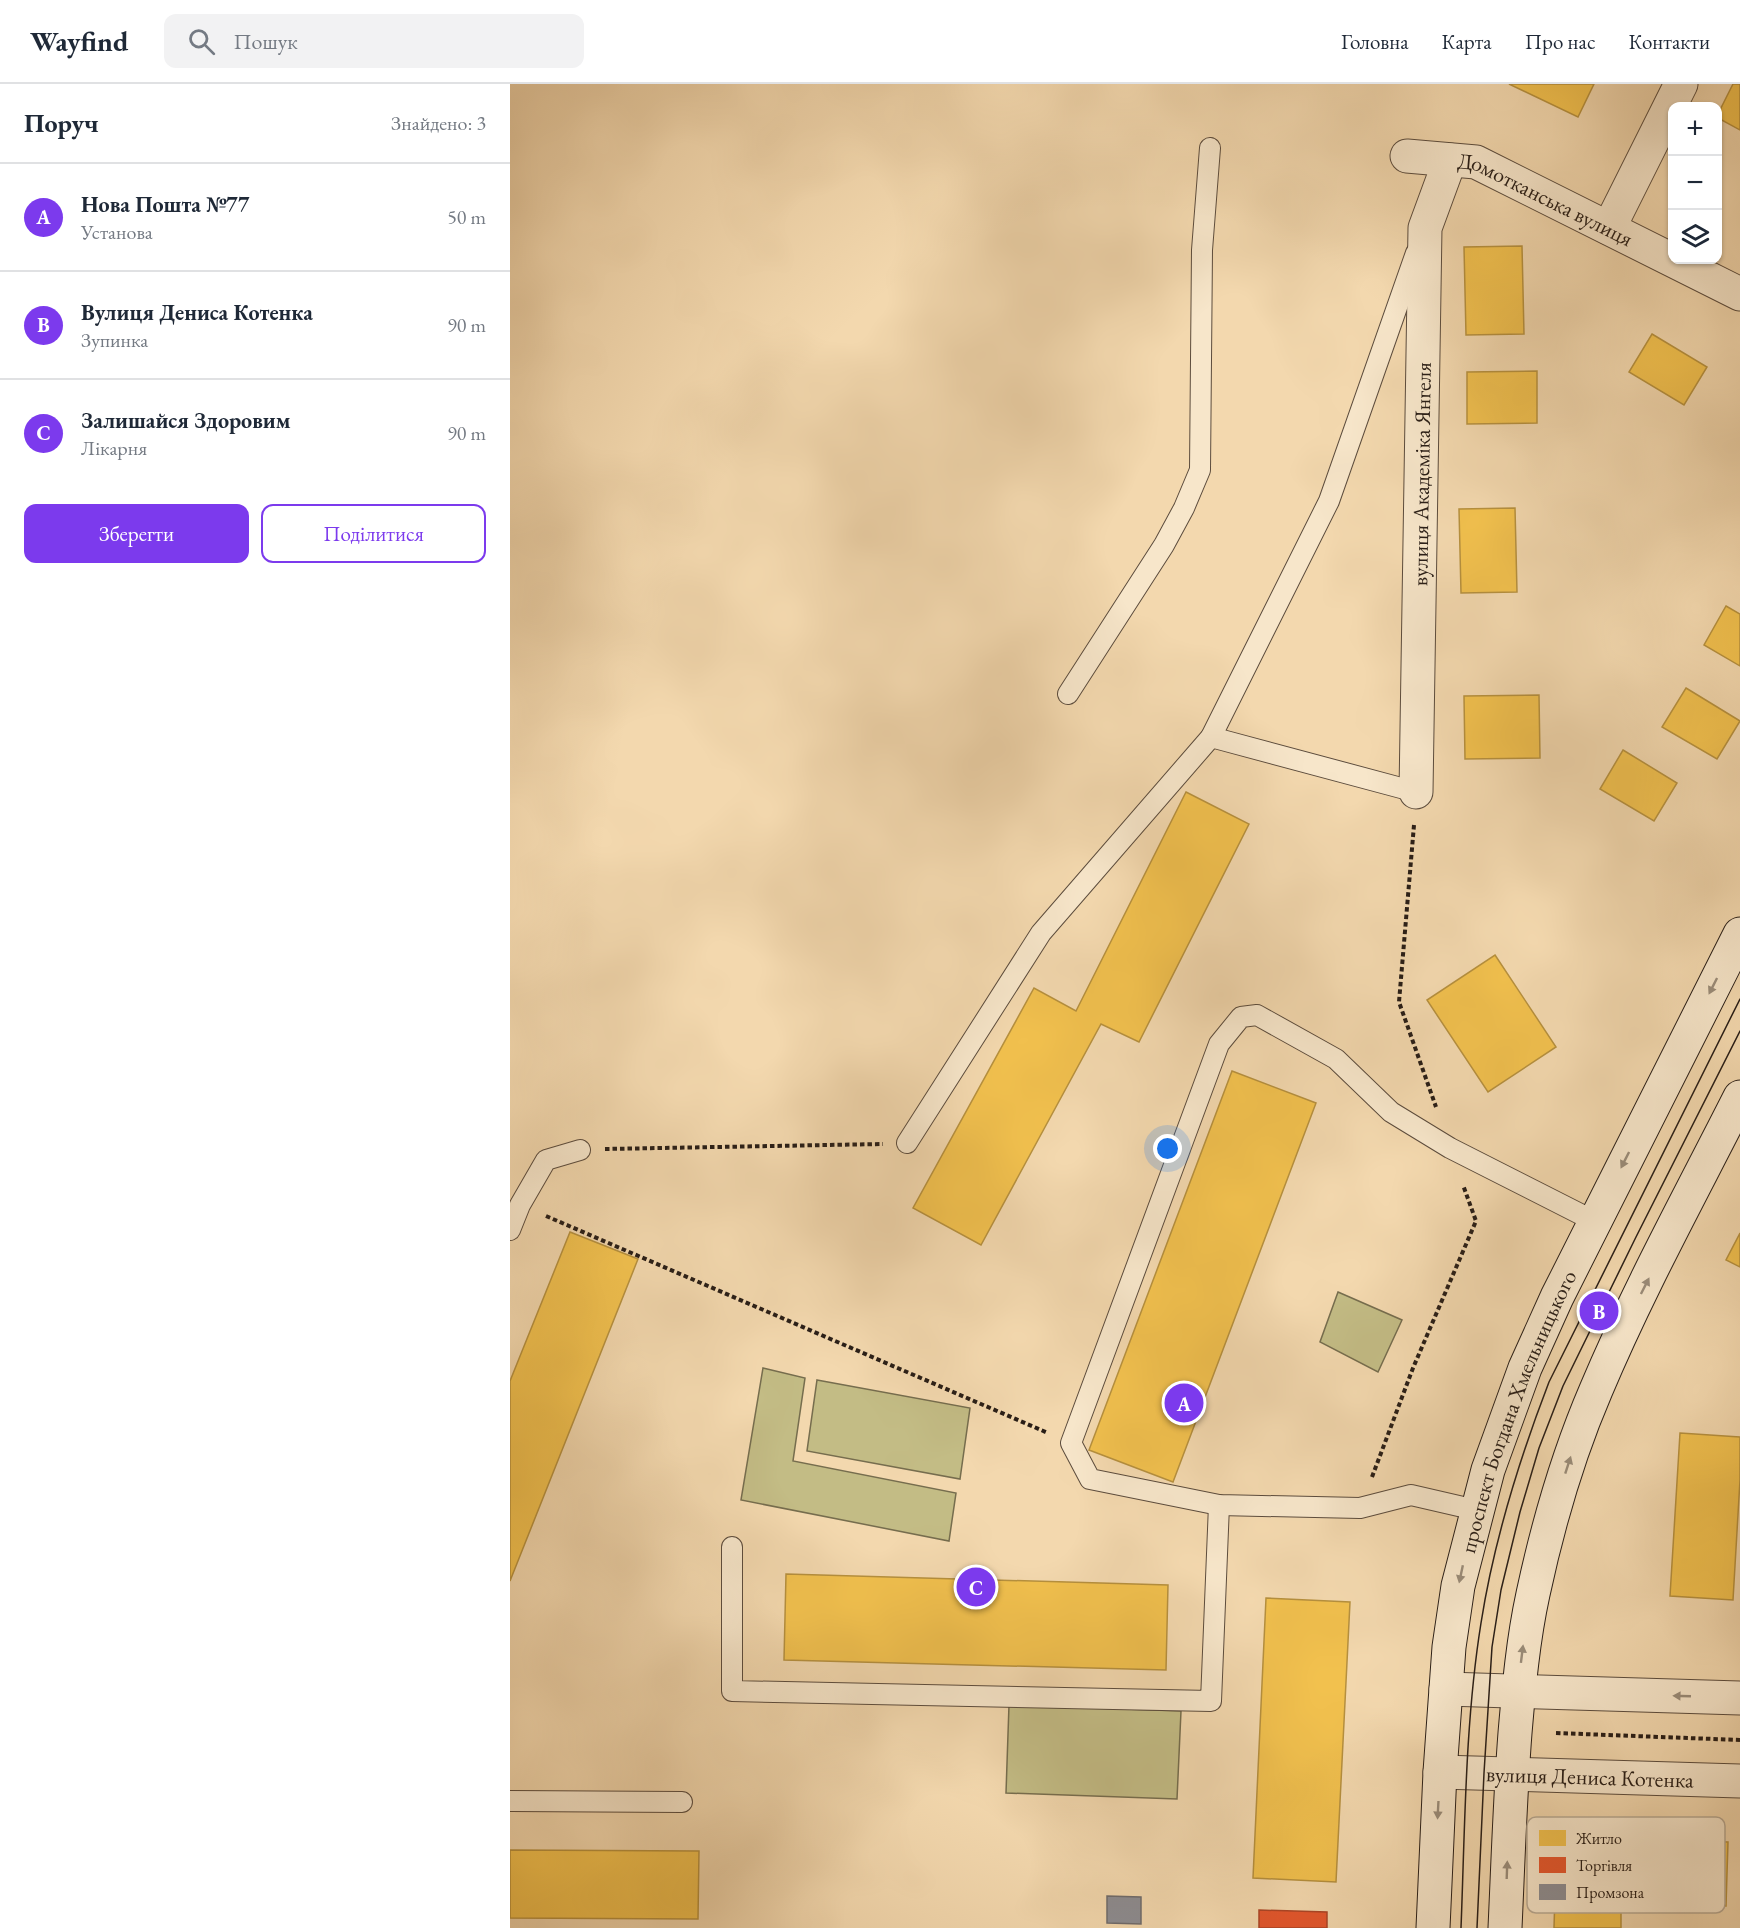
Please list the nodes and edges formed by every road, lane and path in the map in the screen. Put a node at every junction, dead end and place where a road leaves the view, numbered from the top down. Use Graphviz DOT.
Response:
graph roads {
  1 [pos="1681,84"];
  2 [pos="1210,148"];
  3 [pos="1407,156"];
  4 [pos="1450,160"];
  5 [pos="1425,228"];
  6 [pos="1610,228"];
  7 [pos="1740,294"];
  8 [pos="1068,694"];
  9 [pos="1211,737"];
  10 [pos="1416,792"];
  11 [pos="1740,934"];
  12 [pos="1740,1097"];
  13 [pos="908,1143"];
  14 [pos="580,1150"];
  15 [pos="520,1205"];
  16 [pos="1594,1221"];
  17 [pos="510,1230"];
  18 [pos="1071,1443"];
  19 [pos="1220,1505"];
  20 [pos="1476,1510"];
  21 [pos="732,1547"];
  22 [pos="1446,1689"];
  23 [pos="1519,1691"];
  24 [pos="1740,1698"];
  25 [pos="1556,1733"];
  26 [pos="1740,1740"];
  27 [pos="1440,1772"];
  28 [pos="1512,1774"];
  29 [pos="1740,1781"];
  30 [pos="510,1801"];
  31 [pos="682,1802"];
  32 [pos="1433,1928"];
  33 [pos="1505,1928"];
  1 -- 6 [label="main road"];
  2 -- 8 [label="lane"];
  3 -- 4 [label="main road, Домотканська вулиця"];
  4 -- 5 [label="main road, вулиця Академіка Янгеля"];
  4 -- 6 [label="main road, Домотканська вулиця"];
  5 -- 9 [label="lane"];
  5 -- 10 [label="main road, вулиця Академіка Янгеля"];
  6 -- 7 [label="main road, Домотканська вулиця"];
  9 -- 10 [label="lane"];
  9 -- 13 [label="lane"];
  11 -- 16 [label="main road, проспект Богдана Хмельницького, one-way"];
  23 -- 12 [label="main road, one-way"];
  13 -- 14 [label="path"];
  14 -- 15 [label="lane"];
  15 -- 17 [label="lane"];
  15 -- 18 [label="path"];
  16 -- 18 [label="lane"];
  16 -- 20 [label="main road, проспект Богдана Хмельницького"];
  18 -- 19 [label="lane"];
  19 -- 20 [label="lane"];
  19 -- 21 [label="lane"];
  20 -- 22 [label="main road, проспект Богдана Хмельницького, one-way"];
  22 -- 23 [label="main road"];
  22 -- 27 [label="main road, проспект Богдана Хмельницького"];
  24 -- 23 [label="main road, one-way"];
  23 -- 28 [label="main road"];
  25 -- 26 [label="path"];
  27 -- 28 [label="main road, вулиця Дениса Котенка"];
  27 -- 32 [label="main road, проспект Богдана Хмельницького, one-way"];
  28 -- 29 [label="main road, вулиця Дениса Котенка"];
  33 -- 28 [label="main road, one-way"];
  30 -- 31 [label="lane"];
}
